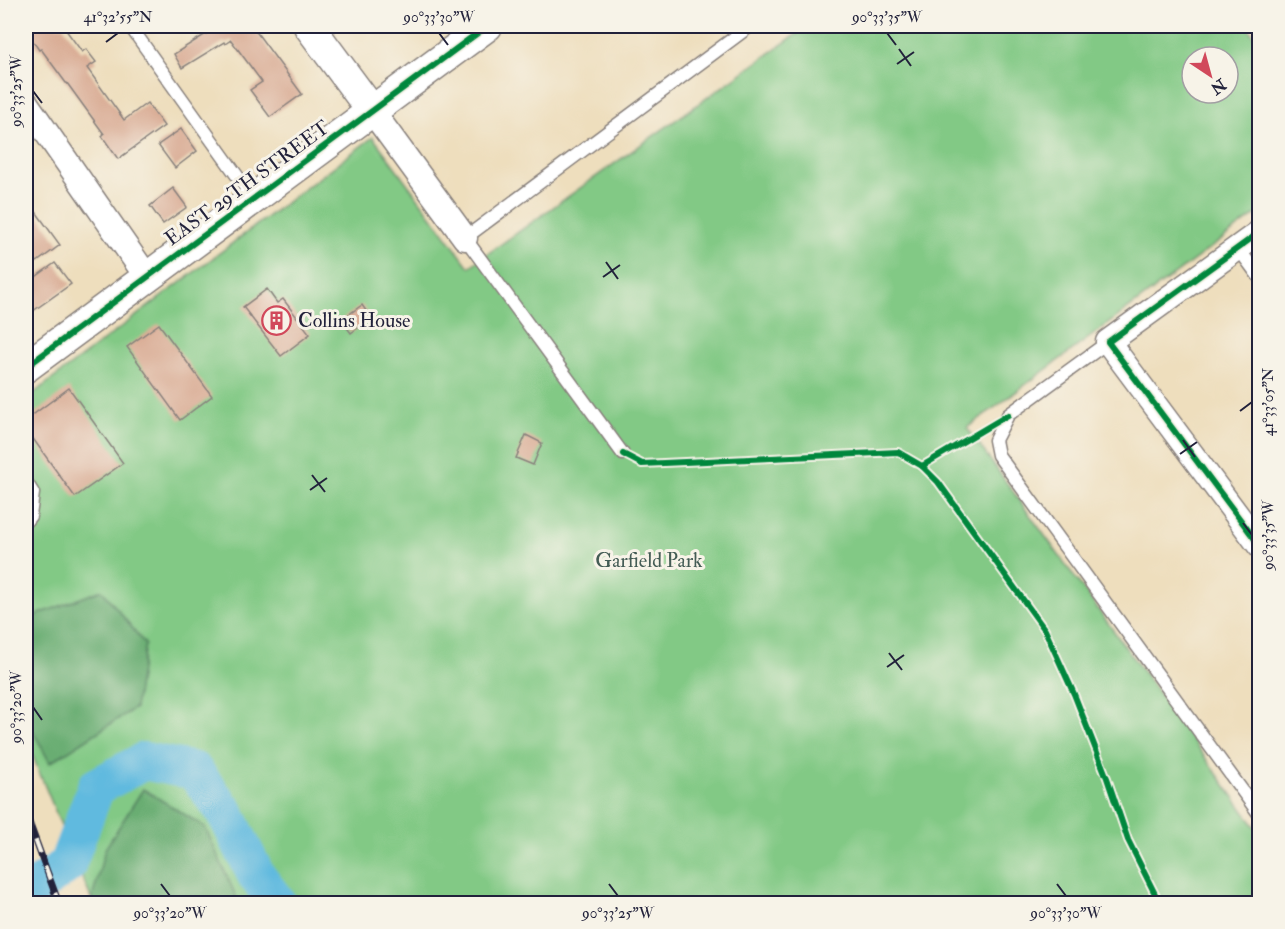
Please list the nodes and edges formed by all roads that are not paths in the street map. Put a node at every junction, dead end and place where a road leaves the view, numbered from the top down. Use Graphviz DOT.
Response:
graph roads {
  1 [pos="130,26"];
  2 [pos="309,26"];
  3 [pos="487,26"];
  4 [pos="750,26"];
  5 [pos="26,103"];
  6 [pos="372,111"];
  7 [pos="254,198"];
  8 [pos="1260,232"];
  9 [pos="465,238"];
  10 [pos="1238,248"];
  11 [pos="147,277"];
  12 [pos="1260,278"];
  13 [pos="1108,342"];
  14 [pos="28,361"];
  15 [pos="623,454"];
  16 [pos="26,482"];
  17 [pos="26,521"];
  18 [pos="1260,546"];
  19 [pos="1260,815"];
  1 -- 7 [label="lane"];
  2 -- 6 [label="street"];
  3 -- 6 [label="street, EAST 29TH STREET"];
  4 -- 9 [label="lane"];
  5 -- 11 [label="street"];
  6 -- 7 [label="street, EAST 29TH STREET"];
  6 -- 9 [label="street"];
  7 -- 11 [label="street, EAST 29TH STREET"];
  8 -- 10 [label="street"];
  9 -- 15 [label="lane"];
  10 -- 12 [label="lane"];
  10 -- 13 [label="street"];
  11 -- 14 [label="street, EAST 29TH STREET"];
  13 -- 18 [label="street"];
  13 -- 19 [label="lane"];
  16 -- 17 [label="lane"];
}
